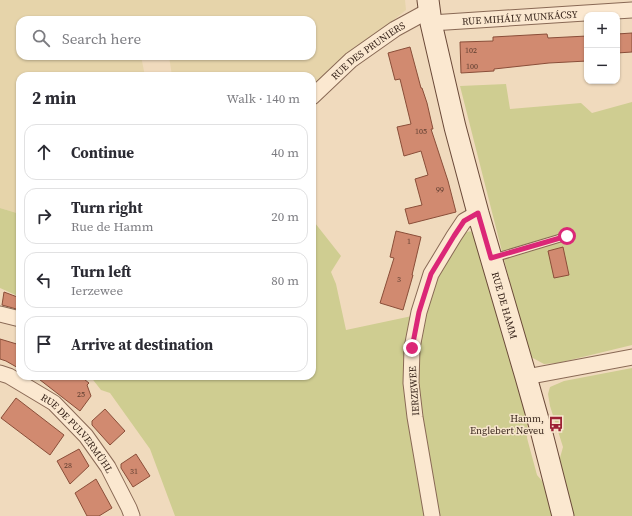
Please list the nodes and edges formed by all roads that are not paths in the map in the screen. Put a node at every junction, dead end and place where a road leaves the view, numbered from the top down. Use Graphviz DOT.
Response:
graph roads {
  1 [pos="601,6"];
  2 [pos="632,10"];
  3 [pos="429,11"];
  4 [pos="316,93"];
  5 [pos="478,213"];
  6 [pos="567,236"];
  7 [pos="491,258"];
  8 [pos="0,314"];
  9 [pos="16,318"];
  10 [pos="632,357"];
  11 [pos="0,373"];
  12 [pos="526,377"];
  13 [pos="132,516"];
  14 [pos="432,516"];
  15 [pos="563,516"];
  1 -- 2 [label="street, RUE MIHÁLY MUNKÁCSY"];
  1 -- 3 [label="street, RUE MIHÁLY MUNKÁCSY"];
  3 -- 4 [label="street, RUE DES PRUNIERS"];
  3 -- 5 [label="main road, RUE DE HAMM"];
  5 -- 7 [label="main road, RUE DE HAMM"];
  5 -- 14 [label="street, IERZEWEE"];
  6 -- 7 [label="lane"];
  7 -- 12 [label="main road, RUE DE HAMM"];
  8 -- 9 [label="street"];
  10 -- 12 [label="street"];
  11 -- 13 [label="street, RUE DE PULVERMÜHL"];
  12 -- 15 [label="main road, RUE DE HAMM"];
}
